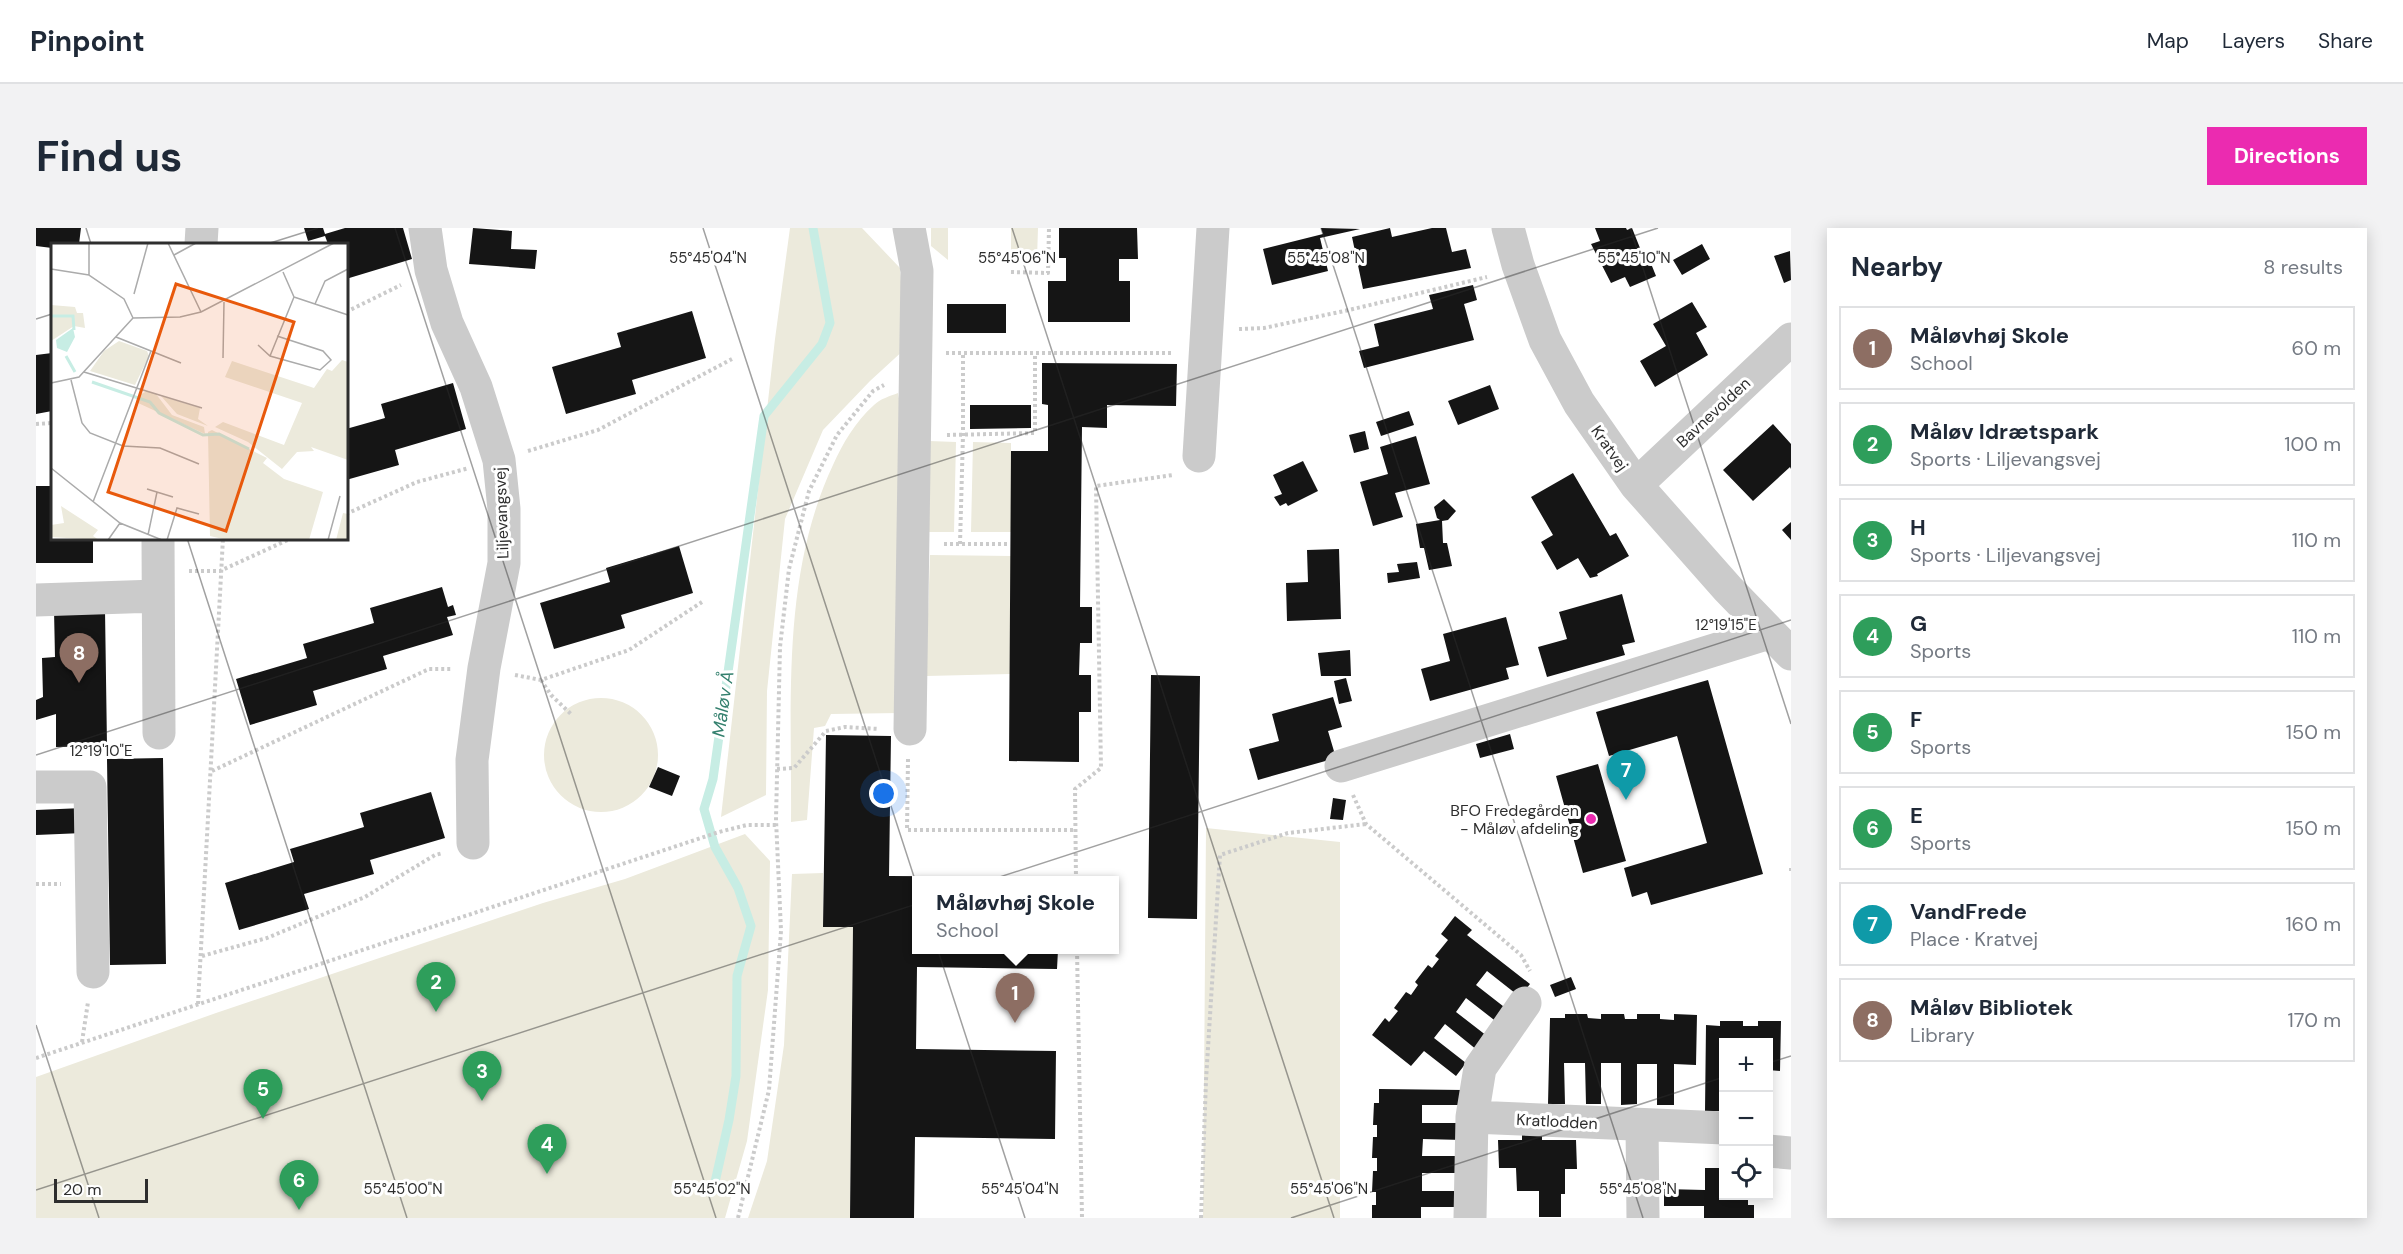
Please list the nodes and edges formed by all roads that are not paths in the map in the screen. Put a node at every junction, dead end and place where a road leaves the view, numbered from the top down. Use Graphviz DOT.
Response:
graph roads {
  1 [pos="202,228"];
  2 [pos="425,228"];
  3 [pos="909,228"];
  4 [pos="1213,228"];
  5 [pos="1508,228"];
  6 [pos="201,243"];
  7 [pos="1791,339"];
  8 [pos="1199,456"];
  9 [pos="1636,485"];
  10 [pos="158,540"];
  11 [pos="157,596"];
  12 [pos="36,600"];
  13 [pos="1780,644"];
  14 [pos="896,729"];
  15 [pos="159,733"];
  16 [pos="1341,766"];
  17 [pos="36,788"];
  18 [pos="472,843"];
  19 [pos="93,972"];
  20 [pos="1524,1004"];
  21 [pos="1472,1117"];
  22 [pos="1642,1125"];
  23 [pos="1719,1128"];
  24 [pos="1773,1151"];
  25 [pos="1791,1153"];
  26 [pos="1470,1218"];
  27 [pos="1643,1218"];
  1 -- 6 [label="street"];
  2 -- 18 [label="street, Liljevangsvej"];
  3 -- 14 [label="street"];
  4 -- 8 [label="street"];
  5 -- 9 [label="street, Kratvej"];
  7 -- 9 [label="street, Bavnevolden"];
  9 -- 13 [label="street, Kratvej"];
  10 -- 11 [label="street"];
  11 -- 12 [label="street"];
  11 -- 15 [label="street"];
  13 -- 16 [label="street, Kratvej"];
  17 -- 19 [label="street"];
  20 -- 21 [label="street"];
  21 -- 22 [label="street, Kratlodden"];
  21 -- 26 [label="street"];
  22 -- 23 [label="street, Kratlodden"];
  22 -- 27 [label="street"];
  24 -- 25 [label="street"];
}
